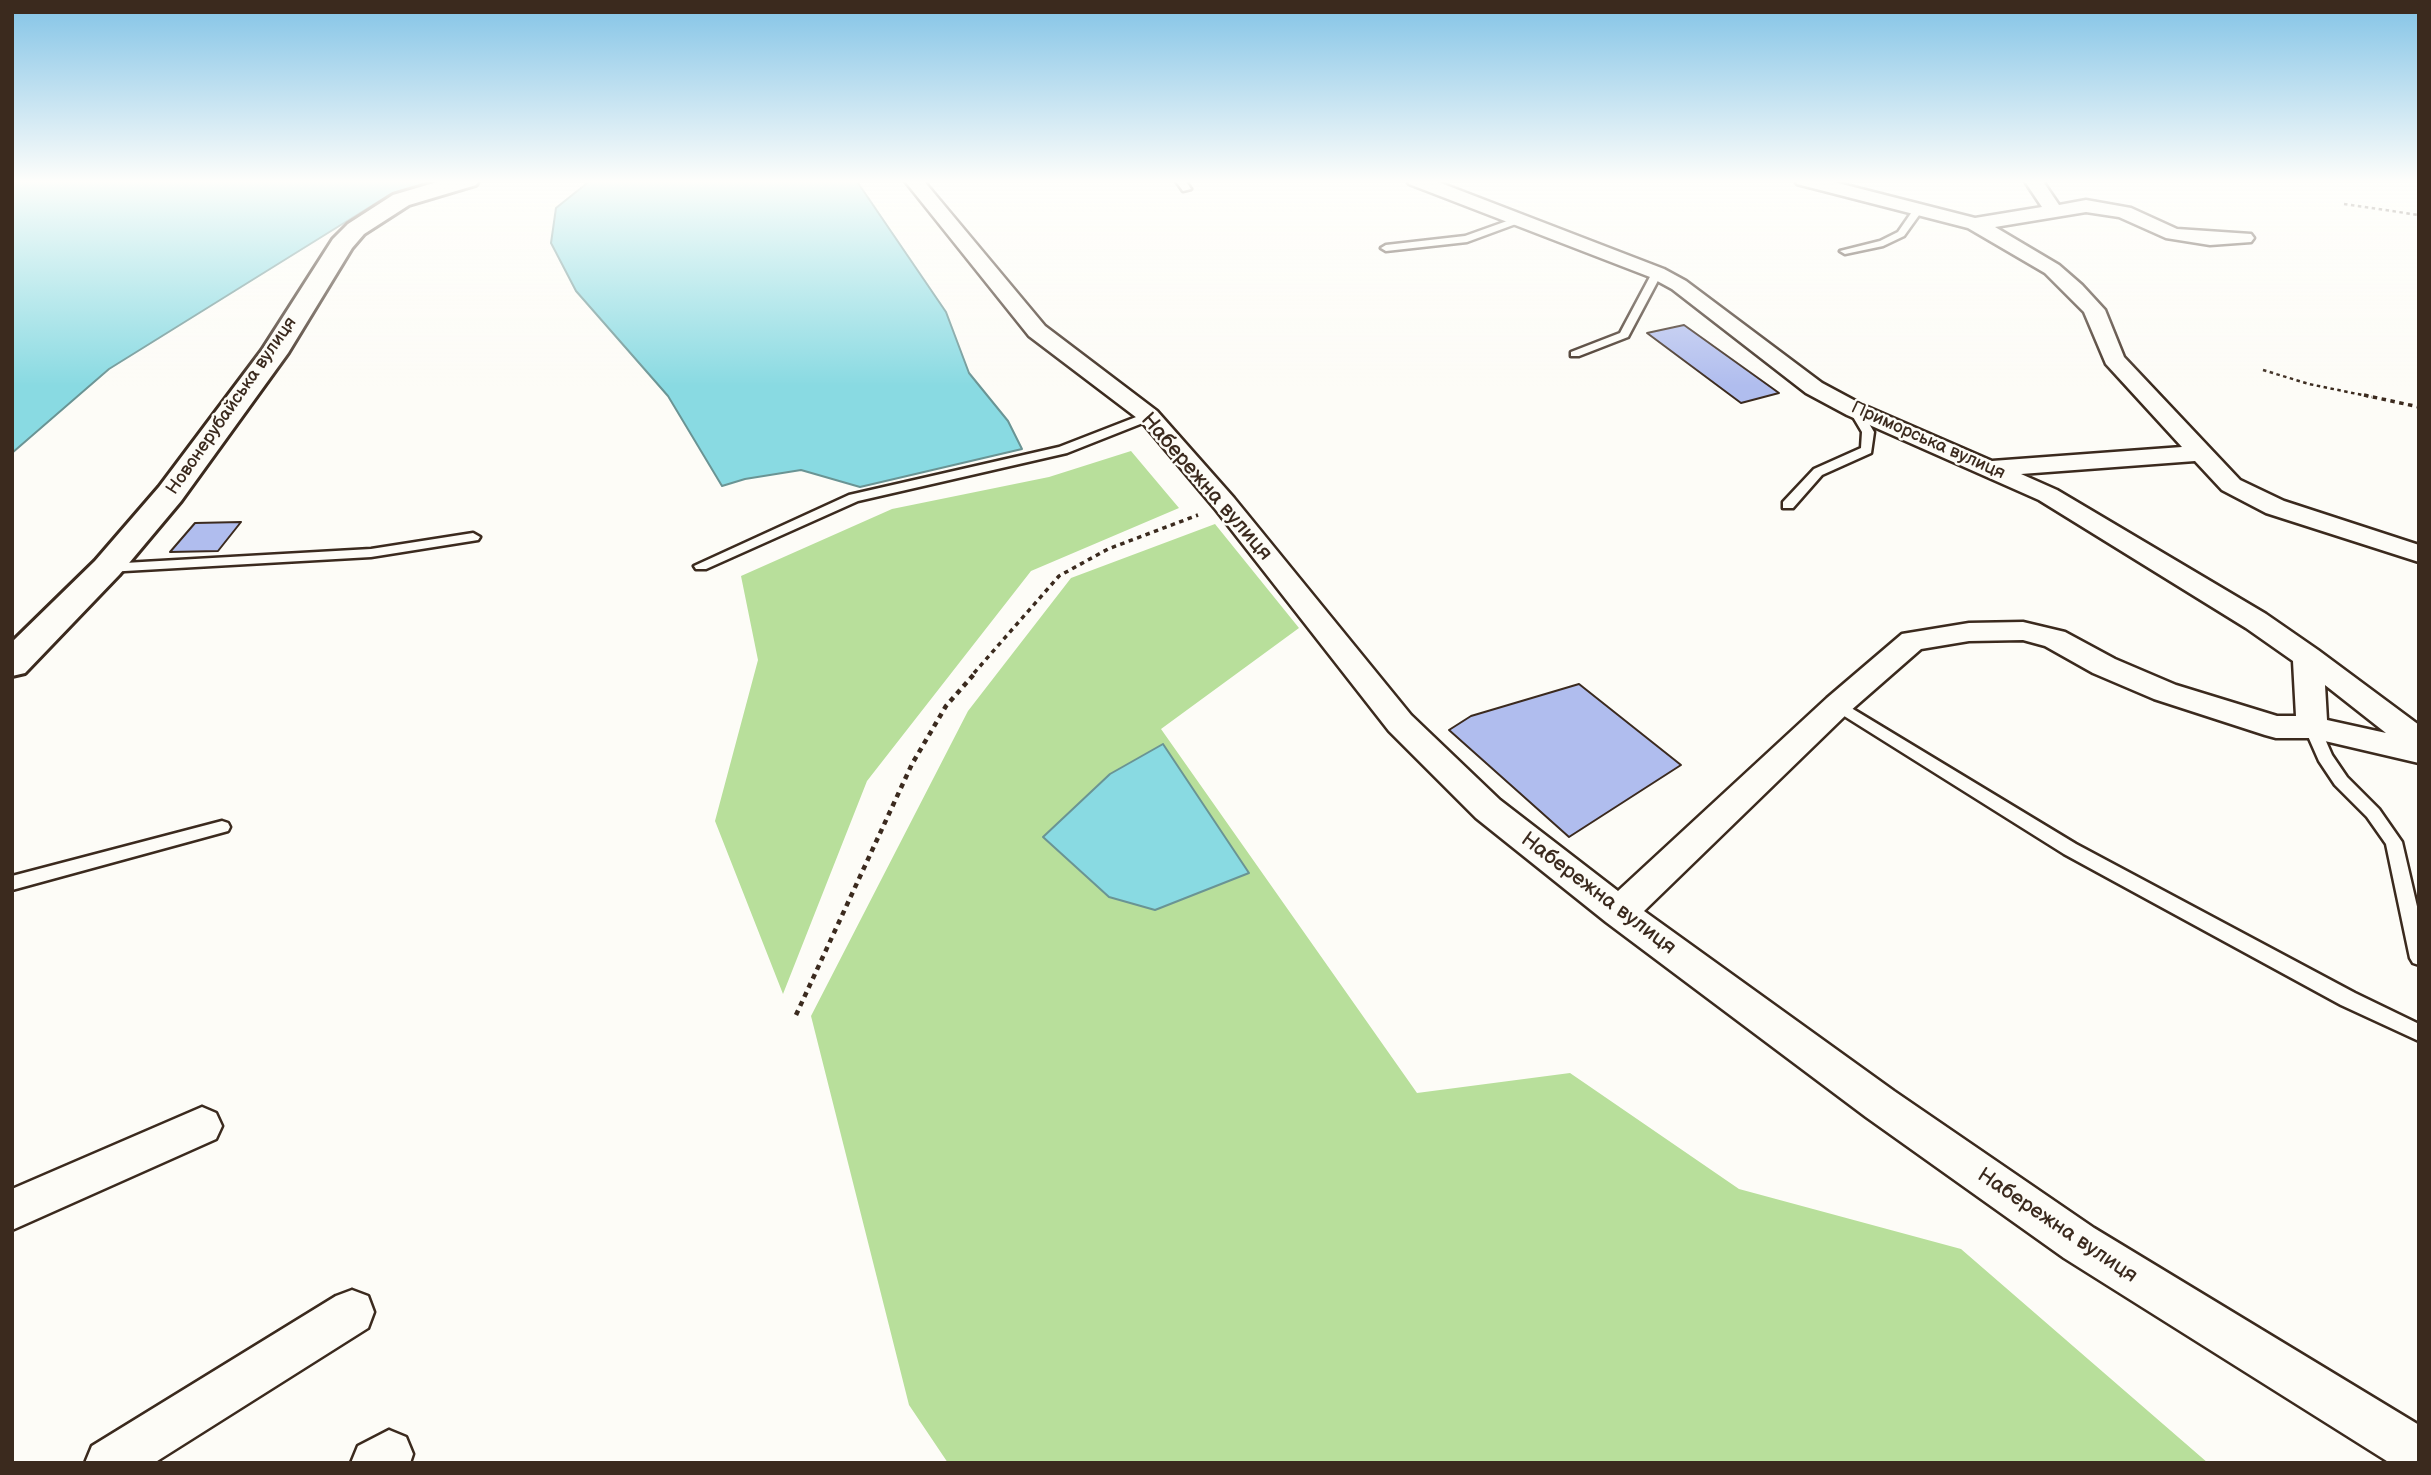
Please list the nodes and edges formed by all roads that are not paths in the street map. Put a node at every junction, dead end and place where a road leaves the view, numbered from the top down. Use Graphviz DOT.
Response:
graph roads {
  1 [pos="339,249"];
  2 [pos="970,249"];
  3 [pos="1596,249"];
  4 [pos="1855,249"];
  5 [pos="2017,249"];
  6 [pos="1845,251"];
  7 [pos="1657,273"];
  8 [pos="1575,354"];
  9 [pos="1855,410"];
  10 [pos="1149,416"];
  11 [pos="2202,453"];
  12 [pos="1993,468"];
  13 [pos="1788,505"];
  14 [pos="473,537"];
  15 [pos="2419,554"];
  16 [pos="701,566"];
  17 [pos="107,568"];
  18 [pos="2308,657"];
  19 [pos="12,664"];
  20 [pos="1838,705"];
  21 [pos="2312,727"];
  22 [pos="2419,742"];
  23 [pos="2419,752"];
  24 [pos="222,827"];
  25 [pos="12,883"];
  26 [pos="1619,912"];
  27 [pos="2419,958"];
  28 [pos="2419,1033"];
  29 [pos="202,1126"];
  30 [pos="12,1210"];
  31 [pos="352,1312"];
  32 [pos="2419,1453"];
  33 [pos="109,1463"];
  1 -- 17 [label="street, Новонерубайська вулиця"];
  2 -- 10 [label="street, Набережна вулиця"];
  3 -- 7 [label="street, Приморська вулиця"];
  4 -- 6 [label="lane"];
  5 -- 11 [label="street"];
  7 -- 8 [label="lane"];
  7 -- 9 [label="street, Приморська вулиця"];
  9 -- 12 [label="street, Приморська вулиця"];
  9 -- 13 [label="lane"];
  10 -- 16 [label="lane"];
  10 -- 26 [label="street, Набережна вулиця"];
  11 -- 12 [label="street"];
  11 -- 15 [label="street"];
  12 -- 18 [label="street, Приморська вулиця"];
  14 -- 17 [label="lane"];
  17 -- 19 [label="street, Новонерубайська вулиця"];
  18 -- 21 [label="street"];
  18 -- 22 [label="street, Приморська вулиця"];
  20 -- 21 [label="street"];
  20 -- 26 [label="street"];
  20 -- 28 [label="lane"];
  21 -- 23 [label="street"];
  21 -- 27 [label="lane"];
  24 -- 25 [label="lane"];
  26 -- 32 [label="street, Набережна вулиця"];
  29 -- 30 [label="street"];
  31 -- 33 [label="street"];
}
